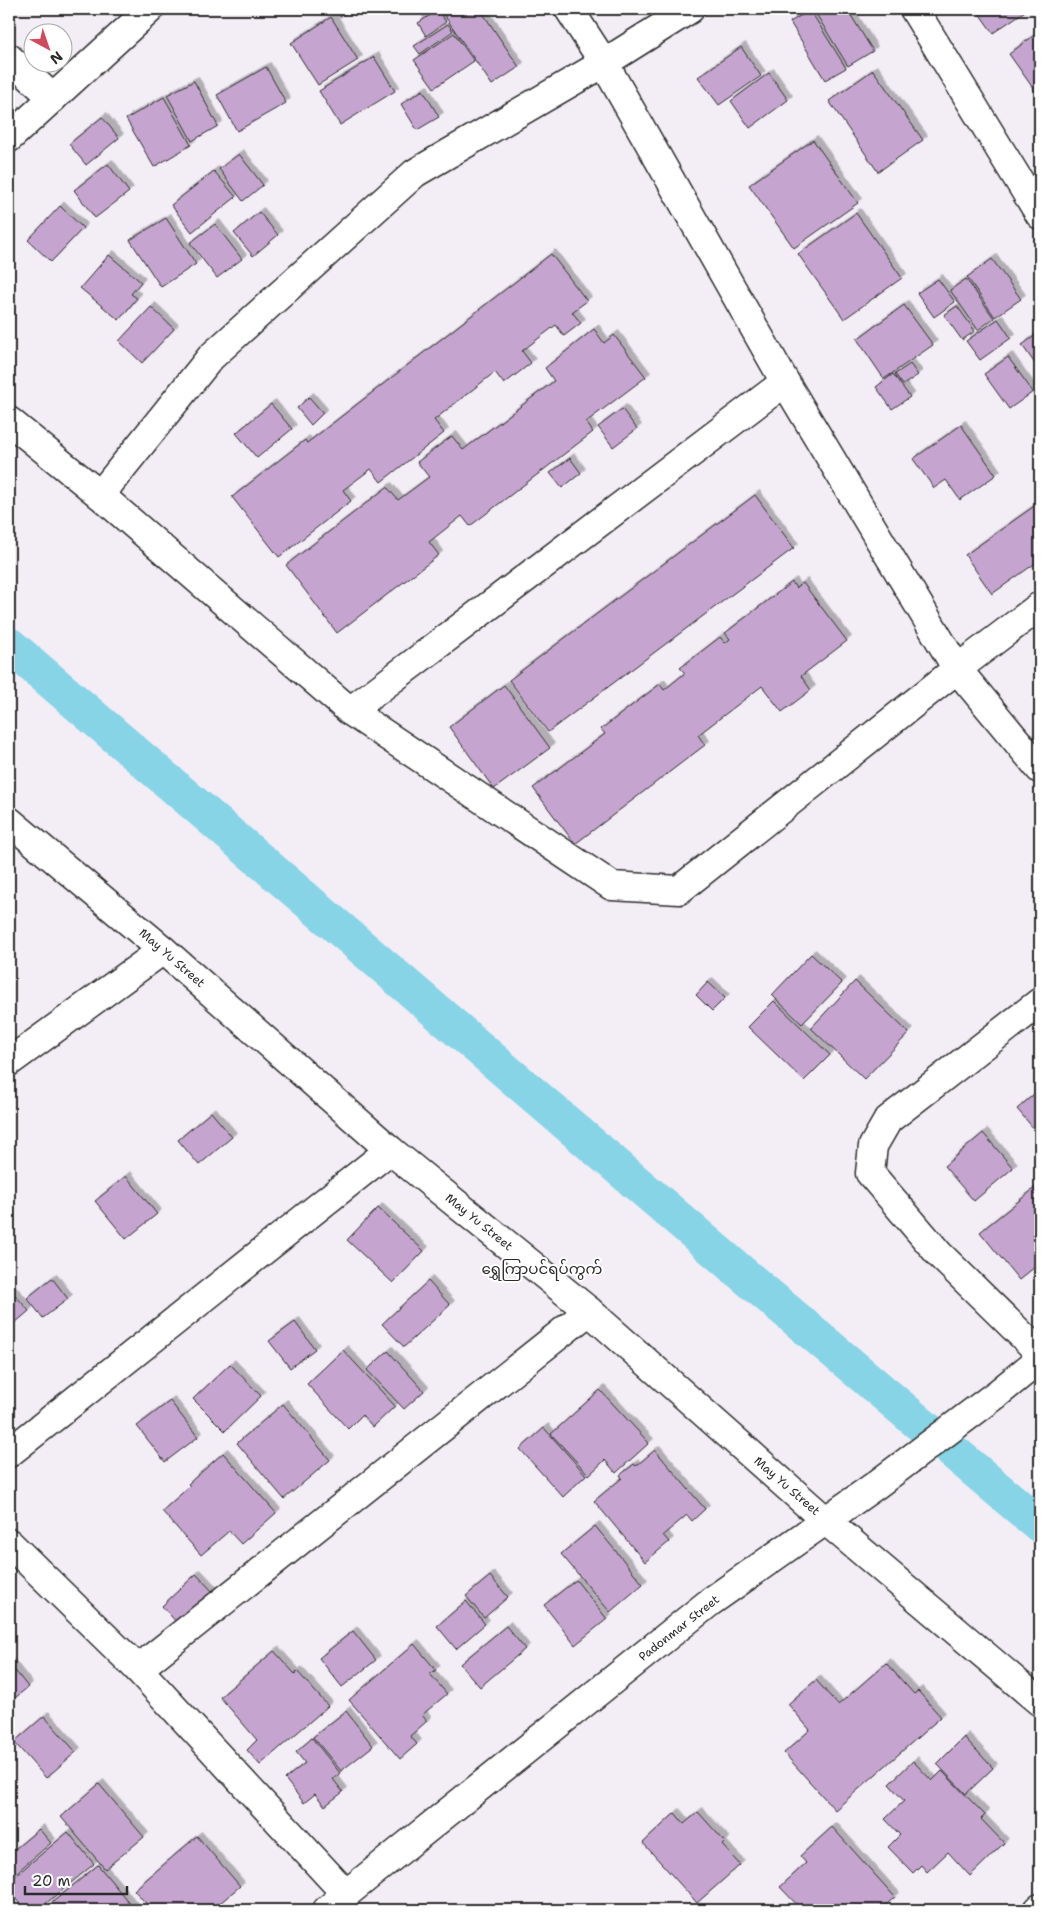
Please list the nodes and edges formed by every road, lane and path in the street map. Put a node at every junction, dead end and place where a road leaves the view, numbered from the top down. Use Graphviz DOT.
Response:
graph roads {
  1 [pos="150,9"];
  2 [pos="569,9"];
  3 [pos="690,9"];
  4 [pos="914,9"];
  5 [pos="9,58"];
  6 [pos="604,64"];
  7 [pos="53,98"];
  8 [pos="9,138"];
  9 [pos="1036,197"];
  10 [pos="785,382"];
  11 [pos="9,421"];
  12 [pos="100,496"];
  13 [pos="1040,606"];
  14 [pos="957,669"];
  15 [pos="350,711"];
  16 [pos="1040,769"];
  17 [pos="9,820"];
  18 [pos="163,950"];
  19 [pos="1040,1002"];
  20 [pos="9,1062"];
  21 [pos="390,1150"];
  22 [pos="589,1311"];
  23 [pos="1040,1353"];
  24 [pos="1040,1359"];
  25 [pos="9,1453"];
  26 [pos="825,1520"];
  27 [pos="9,1543"];
  28 [pos="138,1669"];
  29 [pos="1040,1702"];
  30 [pos="336,1902"];
  1 -- 7 [label="street"];
  2 -- 6 [label="street"];
  3 -- 6 [label="street"];
  4 -- 9 [label="street"];
  5 -- 7 [label="street"];
  6 -- 10 [label="street"];
  6 -- 12 [label="street"];
  7 -- 8 [label="street"];
  10 -- 14 [label="street"];
  10 -- 15 [label="street"];
  11 -- 12 [label="street"];
  12 -- 15 [label="street"];
  13 -- 14 [label="street"];
  14 -- 15 [label="street"];
  14 -- 16 [label="street"];
  17 -- 18 [label="street, May Yu Street"];
  18 -- 20 [label="street"];
  18 -- 21 [label="street, May Yu Street"];
  19 -- 23 [label="street"];
  21 -- 22 [label="street, May Yu Street"];
  21 -- 25 [label="street"];
  22 -- 26 [label="street, May Yu Street"];
  22 -- 28 [label="street"];
  24 -- 26 [label="street, Padonmar Street"];
  26 -- 29 [label="street, May Yu Street"];
  26 -- 30 [label="street, Padonmar Street"];
  27 -- 28 [label="street"];
  28 -- 30 [label="street"];
}
